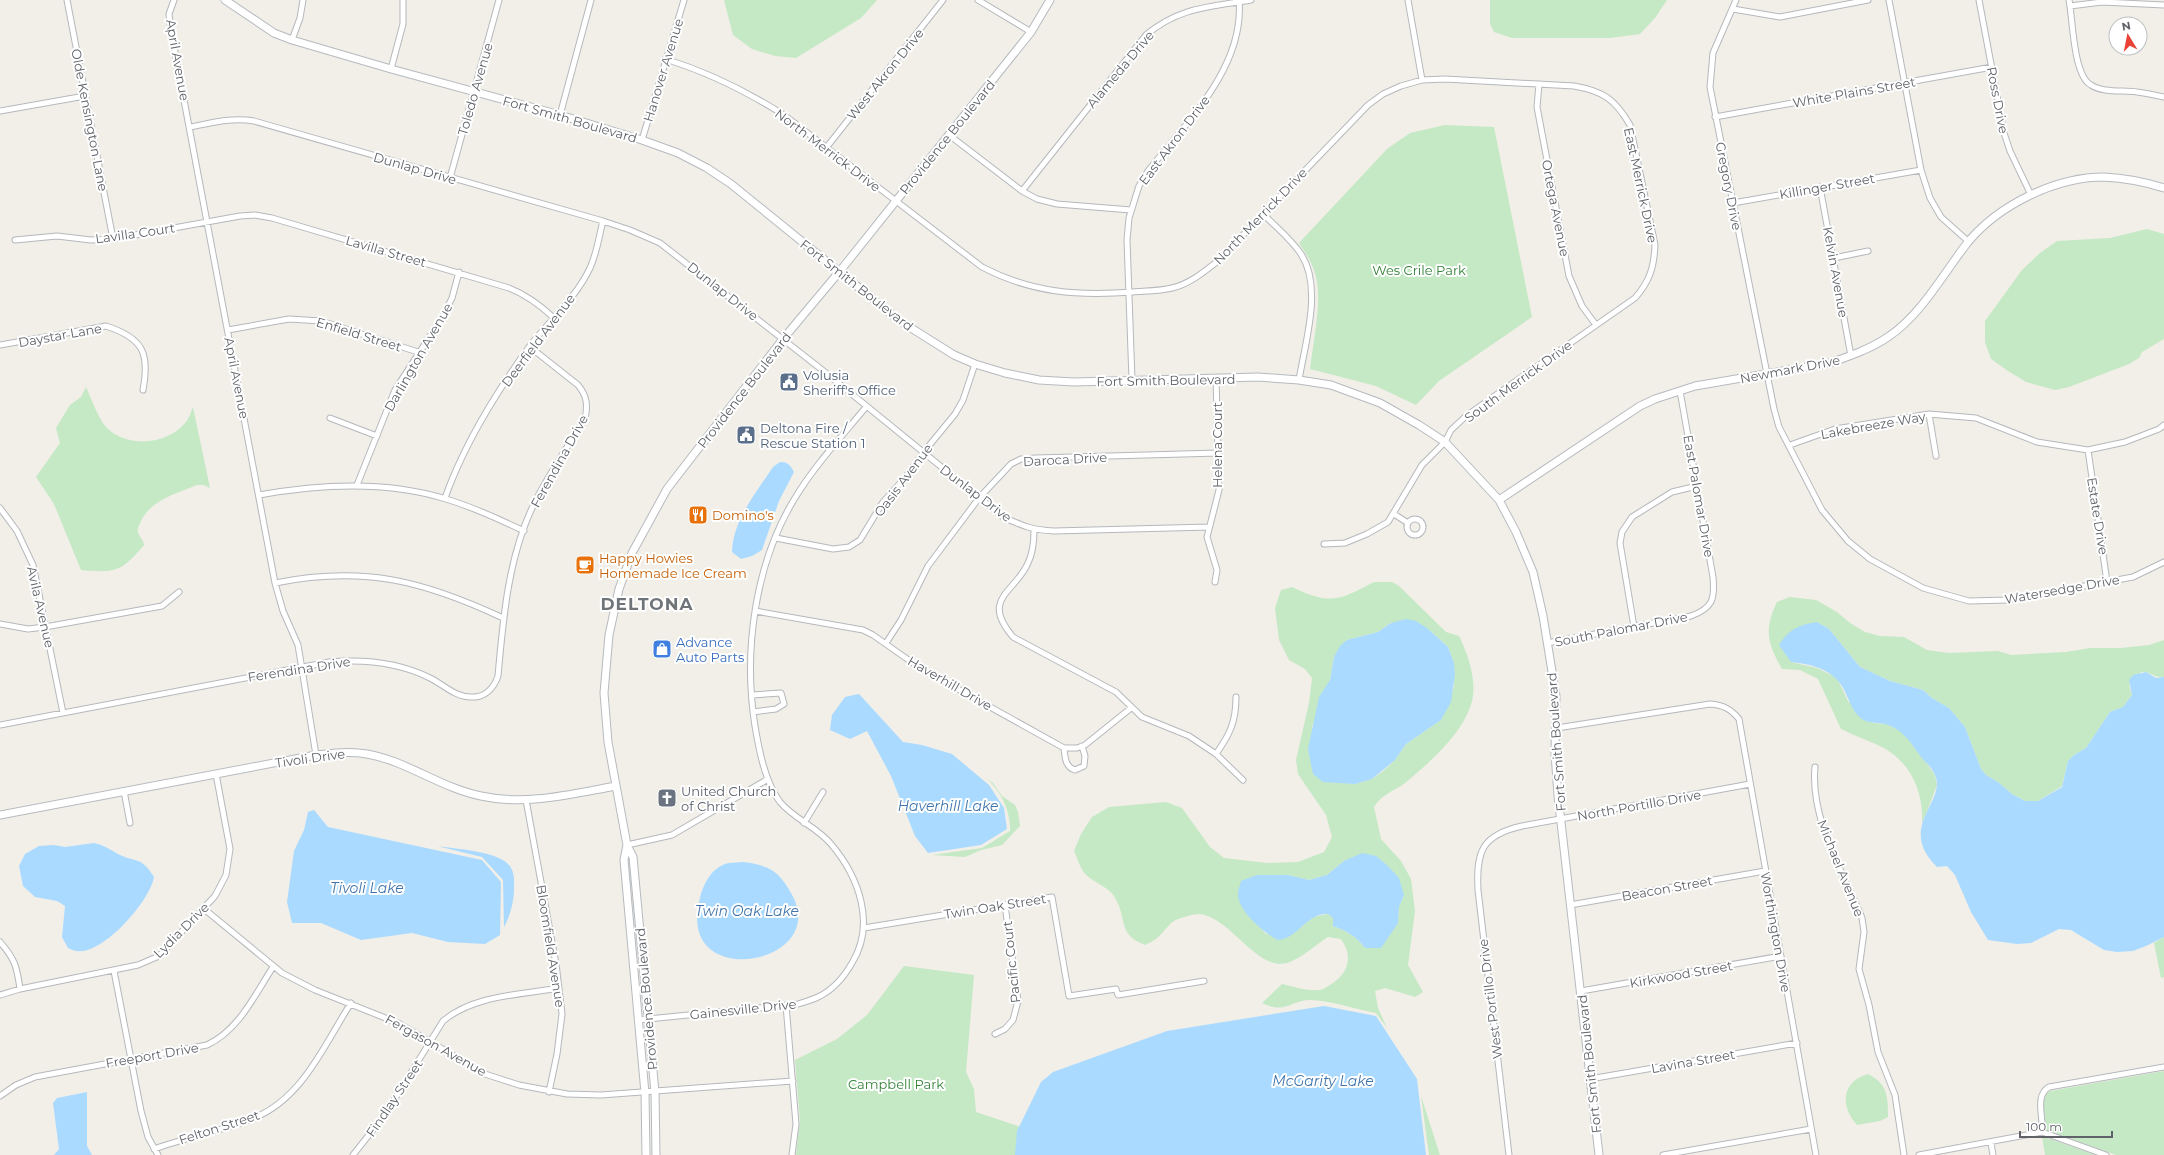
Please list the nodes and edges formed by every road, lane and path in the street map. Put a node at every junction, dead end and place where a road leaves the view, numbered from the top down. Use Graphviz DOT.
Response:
graph roads {
  1 [pos="67,0"];
  2 [pos="174,0"];
  3 [pos="225,0"];
  4 [pos="303,0"];
  5 [pos="403,0"];
  6 [pos="499,0"];
  7 [pos="591,0"];
  8 [pos="684,0"];
  9 [pos="944,0"];
  10 [pos="978,0"];
  11 [pos="1050,0"];
  12 [pos="1251,0"];
  13 [pos="1408,0"];
  14 [pos="1736,0"];
  15 [pos="1868,0"];
  16 [pos="1889,0"];
  17 [pos="1978,0"];
  18 [pos="1239,1"];
  19 [pos="2070,3"];
  20 [pos="2164,6"];
  21 [pos="1733,9"];
  22 [pos="1031,32"];
  23 [pos="292,40"];
  24 [pos="665,59"];
  25 [pos="1992,67"];
  26 [pos="391,69"];
  27 [pos="1422,80"];
  28 [pos="1906,82"];
  29 [pos="1539,84"];
  30 [pos="475,92"];
  31 [pos="85,96"];
  32 [pos="2164,97"];
  33 [pos="0,111"];
  34 [pos="560,115"];
  35 [pos="1715,117"];
  36 [pos="190,127"];
  37 [pos="949,135"];
  38 [pos="642,140"];
  39 [pos="826,148"];
  40 [pos="1921,170"];
  41 [pos="450,178"];
  42 [pos="1820,187"];
  43 [pos="2164,188"];
  44 [pos="1022,190"];
  45 [pos="2031,195"];
  46 [pos="895,202"];
  47 [pos="1733,203"];
  48 [pos="1131,210"];
  49 [pos="1263,214"];
  50 [pos="603,221"];
  51 [pos="208,222"];
  52 [pos="113,239"];
  53 [pos="15,240"];
  54 [pos="1969,242"];
  55 [pos="1868,251"];
  56 [pos="1834,258"];
  57 [pos="840,271"];
  58 [pos="460,272"];
  59 [pos="1129,292"];
  60 [pos="554,318"];
  61 [pos="1596,325"];
  62 [pos="228,330"];
  63 [pos="783,339"];
  64 [pos="0,345"];
  65 [pos="530,347"];
  66 [pos="418,352"];
  67 [pos="1851,356"];
  68 [pos="975,364"];
  69 [pos="1766,374"];
  70 [pos="1216,378"];
  71 [pos="1132,380"];
  72 [pos="1299,380"];
  73 [pos="143,390"];
  74 [pos="1680,390"];
  75 [pos="866,407"];
  76 [pos="1929,414"];
  77 [pos="330,418"];
  78 [pos="2164,425"];
  79 [pos="377,436"];
  80 [pos="1445,442"];
  81 [pos="1790,444"];
  82 [pos="2088,450"];
  83 [pos="923,453"];
  84 [pos="1219,453"];
  85 [pos="1936,456"];
  86 [pos="357,485"];
  87 [pos="1697,486"];
  88 [pos="259,495"];
  89 [pos="445,498"];
  90 [pos="980,498"];
  91 [pos="1499,500"];
  92 [pos="0,508"];
  93 [pos="1394,514"];
  94 [pos="1408,523"];
  95 [pos="1209,527"];
  96 [pos="1034,530"];
  97 [pos="524,531"];
  98 [pos="776,538"];
  99 [pos="1324,544"];
  100 [pos="2164,562"];
  101 [pos="276,582"];
  102 [pos="1215,582"];
  103 [pos="2107,582"];
  104 [pos="179,592"];
  105 [pos="1712,601"];
  106 [pos="755,611"];
  107 [pos="503,618"];
  108 [pos="0,624"];
  109 [pos="45,627"];
  110 [pos="1634,627"];
  111 [pos="886,643"];
  112 [pos="1547,643"];
  113 [pos="302,666"];
  114 [pos="752,695"];
  115 [pos="1236,697"];
  116 [pos="1131,708"];
  117 [pos="753,712"];
  118 [pos="63,713"];
  119 [pos="0,725"];
  120 [pos="1557,728"];
  121 [pos="1082,746"];
  122 [pos="1064,748"];
  123 [pos="1216,754"];
  124 [pos="316,755"];
  125 [pos="1815,767"];
  126 [pos="216,774"];
  127 [pos="768,779"];
  128 [pos="1243,780"];
  129 [pos="1750,784"];
  130 [pos="616,786"];
  131 [pos="124,791"];
  132 [pos="823,792"];
  133 [pos="526,800"];
  134 [pos="0,815"];
  135 [pos="1561,819"];
  136 [pos="130,823"];
  137 [pos="804,823"];
  138 [pos="1485,843"];
  139 [pos="627,845"];
  140 [pos="1765,871"];
  141 [pos="1005,905"];
  142 [pos="1570,905"];
  143 [pos="203,908"];
  144 [pos="864,928"];
  145 [pos="0,942"];
  146 [pos="1781,956"];
  147 [pos="273,967"];
  148 [pos="114,971"];
  149 [pos="1204,981"];
  150 [pos="559,988"];
  151 [pos="20,989"];
  152 [pos="1581,991"];
  153 [pos="0,995"];
  154 [pos="350,1003"];
  155 [pos="786,1005"];
  156 [pos="648,1018"];
  157 [pos="638,1020"];
  158 [pos="995,1034"];
  159 [pos="431,1042"];
  160 [pos="1797,1043"];
  161 [pos="131,1058"];
  162 [pos="2164,1067"];
  163 [pos="1590,1079"];
  164 [pos="793,1081"];
  165 [pos="549,1092"];
  166 [pos="655,1092"];
  167 [pos="645,1093"];
  168 [pos="0,1096"];
  169 [pos="1811,1129"];
  170 [pos="2042,1132"];
  171 [pos="1991,1143"];
  172 [pos="154,1149"];
  173 [pos="158,1155"];
  174 [pos="353,1155"];
  175 [pos="646,1155"];
  176 [pos="656,1155"];
  177 [pos="792,1155"];
  178 [pos="1509,1155"];
  179 [pos="1599,1155"];
  180 [pos="1663,1155"];
  181 [pos="1816,1155"];
  182 [pos="1904,1155"];
  183 [pos="1919,1155"];
  184 [pos="1993,1155"];
  185 [pos="2106,1155"];
  1 -- 31 [label="street, Olde Kensington Lane"];
  2 -- 36 [label="street, April Avenue"];
  3 -- 23 [label="street, Fort Smith Boulevard"];
  4 -- 23 [label="street"];
  5 -- 26 [label="street"];
  6 -- 30 [label="street, Toledo Avenue"];
  7 -- 34 [label="street"];
  8 -- 24 [label="street, Hanover Avenue"];
  9 -- 39 [label="street, West Akron Drive"];
  10 -- 22 [label="street"];
  11 -- 22 [label="street, Providence Boulevard"];
  12 -- 18 [label="street, Alameda Drive"];
  13 -- 27 [label="street"];
  14 -- 21 [label="street, Gregory Drive"];
  15 -- 21 [label="street"];
  16 -- 28 [label="street"];
  17 -- 25 [label="street, Ross Drive"];
  18 -- 44 [label="street, Alameda Drive"];
  18 -- 48 [label="street, East Akron Drive"];
  19 -- 20 [label="street"];
  19 -- 32 [label="street"];
  21 -- 35 [label="street, Gregory Drive"];
  22 -- 37 [label="street, Providence Boulevard"];
  23 -- 26 [label="street, Fort Smith Boulevard"];
  24 -- 38 [label="street, Hanover Avenue"];
  24 -- 39 [label="street, North Merrick Drive"];
  25 -- 28 [label="street, White Plains Street"];
  25 -- 45 [label="street, Ross Drive"];
  26 -- 30 [label="street, Fort Smith Boulevard"];
  27 -- 29 [label="street, North Merrick Drive"];
  27 -- 49 [label="street, North Merrick Drive"];
  28 -- 35 [label="street, White Plains Street"];
  28 -- 40 [label="street"];
  29 -- 61 [label="street, Ortega Avenue"];
  29 -- 61 [label="street, East Merrick Drive"];
  30 -- 34 [label="street, Fort Smith Boulevard"];
  30 -- 41 [label="street, Toledo Avenue"];
  31 -- 33 [label="street"];
  31 -- 52 [label="street, Olde Kensington Lane"];
  34 -- 38 [label="street, Fort Smith Boulevard"];
  35 -- 47 [label="street, Gregory Drive"];
  36 -- 41 [label="street, Dunlap Drive"];
  36 -- 51 [label="street, April Avenue"];
  37 -- 44 [label="street"];
  37 -- 46 [label="street, Providence Boulevard"];
  38 -- 57 [label="street, Fort Smith Boulevard"];
  39 -- 46 [label="street, North Merrick Drive"];
  40 -- 42 [label="street, Killinger Street"];
  40 -- 54 [label="street"];
  41 -- 50 [label="street, Dunlap Drive"];
  42 -- 47 [label="street, Killinger Street"];
  42 -- 56 [label="street, Kelvin Avenue"];
  43 -- 45 [label="street, Newmark Drive"];
  44 -- 48 [label="street"];
  45 -- 54 [label="street, Newmark Drive"];
  46 -- 57 [label="street, Providence Boulevard"];
  46 -- 59 [label="street, North Merrick Drive"];
  47 -- 69 [label="street, Gregory Drive"];
  48 -- 59 [label="street, East Akron Drive"];
  49 -- 59 [label="street, North Merrick Drive"];
  49 -- 72 [label="street"];
  50 -- 60 [label="street, Deerfield Avenue"];
  50 -- 63 [label="street, Dunlap Drive"];
  51 -- 52 [label="street, Lavilla Court"];
  51 -- 58 [label="street, Lavilla Street"];
  51 -- 62 [label="street, April Avenue"];
  52 -- 53 [label="street, Lavilla Court"];
  54 -- 67 [label="street, Newmark Drive"];
  55 -- 56 [label="street"];
  56 -- 67 [label="street, Kelvin Avenue"];
  57 -- 63 [label="street, Providence Boulevard"];
  57 -- 68 [label="street, Fort Smith Boulevard"];
  58 -- 60 [label="street, Lavilla Street"];
  58 -- 66 [label="street, Darlington Avenue"];
  59 -- 71 [label="street, East Akron Drive"];
  60 -- 65 [label="street, Deerfield Avenue"];
  61 -- 80 [label="street, South Merrick Drive"];
  62 -- 66 [label="street, Enfield Street"];
  62 -- 88 [label="street, April Avenue"];
  63 -- 75 [label="street, Dunlap Drive"];
  63 -- 130 [label="street, Providence Boulevard"];
  64 -- 73 [label="street, Daystar Lane"];
  65 -- 89 [label="street, Deerfield Avenue"];
  65 -- 97 [label="street, Ferendina Drive"];
  66 -- 79 [label="street, Darlington Avenue"];
  67 -- 69 [label="street, Newmark Drive"];
  68 -- 71 [label="street, Fort Smith Boulevard"];
  68 -- 83 [label="street, Oasis Avenue"];
  69 -- 74 [label="street, Newmark Drive"];
  69 -- 81 [label="street, Watersedge Drive"];
  70 -- 71 [label="street, Fort Smith Boulevard"];
  70 -- 72 [label="street, Fort Smith Boulevard"];
  70 -- 84 [label="street, Helena Court"];
  72 -- 80 [label="street, Fort Smith Boulevard"];
  74 -- 87 [label="street, East Palomar Drive"];
  74 -- 91 [label="street, Newmark Drive"];
  75 -- 83 [label="street, Dunlap Drive"];
  75 -- 98 [label="street, Gainesville Drive"];
  76 -- 81 [label="street, Lakebreeze Way"];
  76 -- 82 [label="street, Lakebreeze Way"];
  76 -- 85 [label="street"];
  77 -- 79 [label="street"];
  78 -- 82 [label="street, Lakebreeze Way"];
  79 -- 86 [label="street, Darlington Avenue"];
  80 -- 91 [label="street, Fort Smith Boulevard"];
  80 -- 93 [label="street, South Merrick Drive"];
  81 -- 103 [label="street, Watersedge Drive"];
  82 -- 103 [label="street, Estate Drive"];
  83 -- 90 [label="street, Dunlap Drive"];
  83 -- 98 [label="street, Oasis Avenue"];
  84 -- 90 [label="street, Daroca Drive"];
  84 -- 95 [label="street, Helena Court"];
  86 -- 88 [label="street"];
  86 -- 89 [label="street"];
  87 -- 105 [label="street, East Palomar Drive"];
  87 -- 110 [label="street"];
  88 -- 101 [label="street, April Avenue"];
  89 -- 97 [label="street"];
  90 -- 96 [label="street, Dunlap Drive"];
  90 -- 111 [label="street, Daroca Drive"];
  91 -- 112 [label="street, Fort Smith Boulevard"];
  92 -- 109 [label="street, Avila Avenue"];
  93 -- 94 [label="street"];
  93 -- 99 [label="street, South Merrick Drive"];
  95 -- 96 [label="street, Dunlap Drive"];
  95 -- 102 [label="street, Helena Court"];
  96 -- 116 [label="street"];
  97 -- 107 [label="street, Ferendina Drive"];
  98 -- 106 [label="street, Gainesville Drive"];
  100 -- 103 [label="street, Watersedge Drive"];
  101 -- 107 [label="street"];
  101 -- 113 [label="street, April Avenue"];
  104 -- 109 [label="street"];
  105 -- 110 [label="street, South Palomar Drive"];
  106 -- 111 [label="street, Haverhill Drive"];
  106 -- 114 [label="street, Gainesville Drive"];
  107 -- 113 [label="street, Ferendina Drive"];
  108 -- 109 [label="street"];
  109 -- 118 [label="street, Avila Avenue"];
  110 -- 112 [label="street, South Palomar Drive"];
  111 -- 122 [label="street, Haverhill Drive"];
  112 -- 120 [label="street, Fort Smith Boulevard"];
  113 -- 118 [label="street, Ferendina Drive"];
  113 -- 124 [label="street, April Avenue"];
  114 -- 117 [label="street, Gainesville Drive"];
  114 -- 117 [label="street"];
  115 -- 123 [label="street"];
  116 -- 121 [label="street"];
  116 -- 123 [label="street"];
  117 -- 127 [label="street, Gainesville Drive"];
  118 -- 119 [label="street, Ferendina Drive"];
  120 -- 129 [label="street, Worthington Drive"];
  120 -- 135 [label="street, Fort Smith Boulevard"];
  121 -- 122 [label="street"];
  121 -- 122 [label="street"];
  123 -- 128 [label="street"];
  124 -- 126 [label="street, Tivoli Drive"];
  124 -- 133 [label="street, Tivoli Drive"];
  125 -- 182 [label="street, Michael Avenue"];
  126 -- 131 [label="street, Tivoli Drive"];
  126 -- 143 [label="street, Lydia Drive"];
  127 -- 137 [label="street, Gainesville Drive"];
  127 -- 139 [label="street"];
  129 -- 135 [label="street, North Portillo Drive"];
  129 -- 140 [label="street, Worthington Drive"];
  130 -- 133 [label="street, Tivoli Drive"];
  130 -- 139 [label="street, Providence Boulevard"];
  131 -- 134 [label="street, Tivoli Drive"];
  131 -- 136 [label="street"];
  132 -- 137 [label="street"];
  133 -- 150 [label="street, Bloomfield Avenue"];
  135 -- 138 [label="street, North Portillo Drive"];
  135 -- 142 [label="street, Fort Smith Boulevard"];
  137 -- 144 [label="street, Gainesville Drive"];
  138 -- 178 [label="street, West Portillo Drive"];
  139 -- 156 [label="street, Providence Boulevard"];
  139 -- 157 [label="street, Providence Boulevard"];
  140 -- 142 [label="street, Beacon Street"];
  140 -- 146 [label="street, Worthington Drive"];
  141 -- 144 [label="street, Twin Oak Street"];
  141 -- 149 [label="street, Twin Oak Street"];
  141 -- 158 [label="street, Pacific Court"];
  142 -- 152 [label="street, Fort Smith Boulevard"];
  143 -- 147 [label="street, Fergason Avenue"];
  143 -- 148 [label="street, Lydia Drive"];
  144 -- 155 [label="street, Gainesville Drive"];
  145 -- 151 [label="street"];
  146 -- 152 [label="street, Kirkwood Street"];
  146 -- 160 [label="street, Worthington Drive"];
  147 -- 154 [label="street, Fergason Avenue"];
  147 -- 161 [label="street, Freeport Drive"];
  148 -- 151 [label="street, Lydia Drive"];
  148 -- 161 [label="street"];
  150 -- 159 [label="street, Findlay Street"];
  150 -- 165 [label="street, Bloomfield Avenue"];
  151 -- 153 [label="street, Lydia Drive"];
  152 -- 163 [label="street, Fort Smith Boulevard"];
  154 -- 159 [label="street, Fergason Avenue"];
  154 -- 172 [label="street, Felton Street"];
  155 -- 156 [label="street, Gainesville Drive"];
  155 -- 164 [label="street"];
  156 -- 157 [label="street, Gainesville Drive"];
  156 -- 166 [label="street, Providence Boulevard"];
  157 -- 167 [label="street, Providence Boulevard"];
  159 -- 165 [label="street, Fergason Avenue"];
  159 -- 174 [label="street, Findlay Street"];
  160 -- 163 [label="street, Lavina Street"];
  160 -- 169 [label="street, Worthington Drive"];
  161 -- 168 [label="street, Freeport Drive"];
  161 -- 172 [label="street"];
  162 -- 170 [label="street"];
  163 -- 179 [label="street, Fort Smith Boulevard"];
  164 -- 166 [label="street, Fergason Avenue"];
  164 -- 177 [label="street"];
  165 -- 167 [label="street, Fergason Avenue"];
  166 -- 167 [label="street, Fergason Avenue"];
  166 -- 176 [label="street, Providence Boulevard"];
  167 -- 175 [label="street, Providence Boulevard"];
  169 -- 180 [label="street"];
  169 -- 181 [label="street, Worthington Drive"];
  170 -- 171 [label="street"];
  170 -- 185 [label="street"];
  171 -- 183 [label="street"];
  171 -- 184 [label="street"];
  172 -- 173 [label="street"];
}
